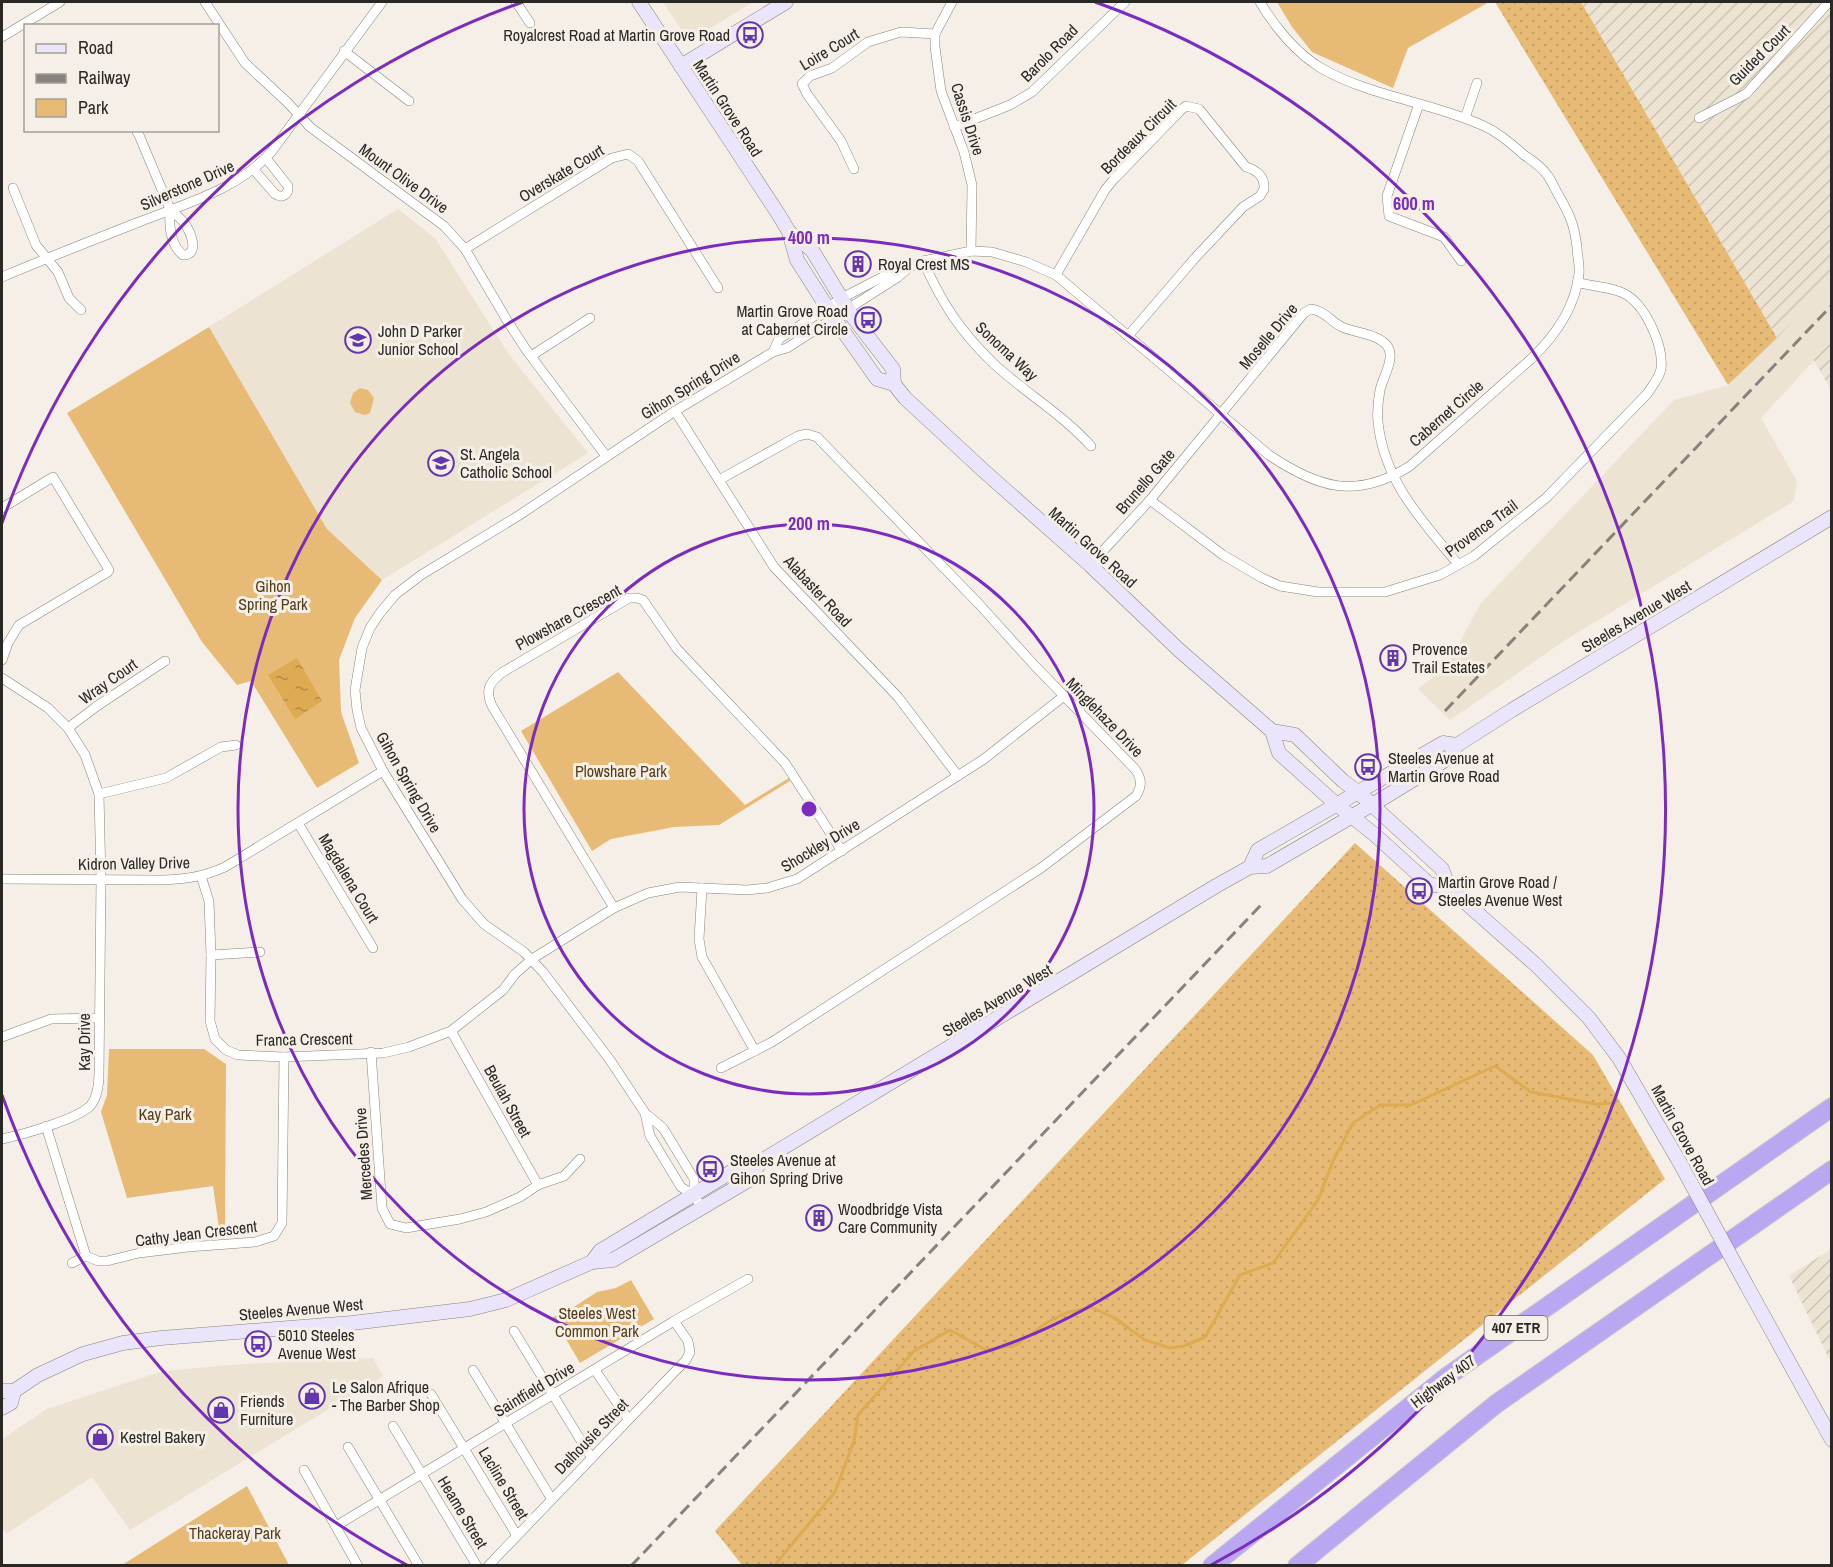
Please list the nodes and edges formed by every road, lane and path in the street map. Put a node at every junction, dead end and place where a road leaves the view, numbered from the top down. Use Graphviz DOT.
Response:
graph roads {
  1 [pos="58,2"];
  2 [pos="205,2"];
  3 [pos="382,2"];
  4 [pos="516,2"];
  5 [pos="639,2"];
  6 [pos="786,2"];
  7 [pos="952,2"];
  8 [pos="1125,2"];
  9 [pos="1260,2"];
  10 [pos="1828,2"];
  11 [pos="530,23"];
  12 [pos="935,34"];
  13 [pos="2,37"];
  14 [pos="344,51"];
  15 [pos="681,66"];
  16 [pos="1477,83"];
  17 [pos="410,101"];
  18 [pos="1419,104"];
  19 [pos="298,115"];
  20 [pos="1464,118"];
  21 [pos="1699,118"];
  22 [pos="954,127"];
  23 [pos="138,132"];
  24 [pos="266,158"];
  25 [pos="854,169"];
  26 [pos="254,170"];
  27 [pos="13,188"];
  28 [pos="170,210"];
  29 [pos="789,232"];
  30 [pos="465,249"];
  31 [pos="971,251"];
  32 [pos="47,258"];
  33 [pos="923,261"];
  34 [pos="1461,261"];
  35 [pos="1056,275"];
  36 [pos="2,277"];
  37 [pos="1577,282"];
  38 [pos="718,288"];
  39 [pos="845,304"];
  40 [pos="81,310"];
  41 [pos="831,313"];
  42 [pos="590,318"];
  43 [pos="1128,336"];
  44 [pos="531,356"];
  45 [pos="894,384"];
  46 [pos="675,411"];
  47 [pos="1222,416"];
  48 [pos="1091,446"];
  49 [pos="606,456"];
  50 [pos="1394,477"];
  51 [pos="719,480"];
  52 [pos="1150,500"];
  53 [pos="2,508"];
  54 [pos="1832,517"];
  55 [pos="1458,564"];
  56 [pos="1090,565"];
  57 [pos="2,660"];
  58 [pos="165,661"];
  59 [pos="2,678"];
  60 [pos="1064,696"];
  61 [pos="68,728"];
  62 [pos="1272,731"];
  63 [pos="236,745"];
  64 [pos="1457,745"];
  65 [pos="382,771"];
  66 [pos="958,776"];
  67 [pos="1358,792"];
  68 [pos="99,794"];
  69 [pos="1336,804"];
  70 [pos="1371,805"];
  71 [pos="1351,817"];
  72 [pos="298,823"];
  73 [pos="842,851"];
  74 [pos="1250,867"];
  75 [pos="201,876"];
  76 [pos="2,879"];
  77 [pos="101,880"];
  78 [pos="702,888"];
  79 [pos="1449,888"];
  80 [pos="614,909"];
  81 [pos="373,948"];
  82 [pos="260,952"];
  83 [pos="211,955"];
  84 [pos="532,959"];
  85 [pos="98,1018"];
  86 [pos="451,1031"];
  87 [pos="2,1037"];
  88 [pos="754,1051"];
  89 [pos="371,1053"];
  90 [pos="284,1057"];
  91 [pos="722,1068"];
  92 [pos="1832,1107"];
  93 [pos="645,1113"];
  94 [pos="46,1126"];
  95 [pos="2,1139"];
  96 [pos="580,1159"];
  97 [pos="761,1161"];
  98 [pos="1832,1170"];
  99 [pos="538,1185"];
  100 [pos="694,1194"];
  101 [pos="702,1207"];
  102 [pos="86,1256"];
  103 [pos="592,1262"];
  104 [pos="72,1263"];
  105 [pos="748,1279"];
  106 [pos="674,1321"];
  107 [pos="514,1331"];
  108 [pos="473,1370"];
  109 [pos="595,1370"];
  110 [pos="8,1391"];
  111 [pos="431,1394"];
  112 [pos="553,1395"];
  113 [pos="2,1408"];
  114 [pos="628,1419"];
  115 [pos="506,1423"];
  116 [pos="393,1426"];
  117 [pos="1832,1440"];
  118 [pos="348,1447"];
  119 [pos="466,1448"];
  120 [pos="591,1457"];
  121 [pos="304,1470"];
  122 [pos="422,1474"];
  123 [pos="551,1498"];
  124 [pos="380,1500"];
  125 [pos="336,1526"];
  126 [pos="516,1534"];
  127 [pos="358,1566"];
  128 [pos="420,1566"];
  129 [pos="477,1566"];
  130 [pos="488,1566"];
  131 [pos="1212,1566"];
  132 [pos="1297,1566"];
  1 -- 13 [label="street"];
  2 -- 19 [label="street, Mount Olive Drive"];
  3 -- 14 [label="street, Silverstone Drive"];
  4 -- 11 [label="street"];
  5 -- 15 [label="main road, Martin Grove Road"];
  6 -- 15 [label="main road"];
  7 -- 12 [label="street"];
  8 -- 22 [label="street, Barolo Road"];
  9 -- 18 [label="street, Cabernet Circle"];
  10 -- 21 [label="street, Guided Court"];
  12 -- 22 [label="street, Cassis Drive"];
  12 -- 25 [label="street, Loire Court"];
  14 -- 17 [label="street"];
  14 -- 19 [label="street, Silverstone Drive"];
  15 -- 29 [label="main road, Martin Grove Road"];
  16 -- 20 [label="street"];
  18 -- 20 [label="street, Cabernet Circle"];
  18 -- 34 [label="street"];
  19 -- 24 [label="street, Silverstone Drive"];
  19 -- 30 [label="street, Mount Olive Drive"];
  20 -- 37 [label="street, Cabernet Circle"];
  22 -- 31 [label="street, Cassis Drive"];
  23 -- 28 [label="street"];
  24 -- 26 [label="street, Silverstone Drive"];
  24 -- 26 [label="street"];
  26 -- 28 [label="street, Silverstone Drive"];
  27 -- 32 [label="street"];
  28 -- 32 [label="street, Silverstone Drive"];
  29 -- 39 [label="main road, Martin Grove Road"];
  29 -- 41 [label="main road, Martin Grove Road"];
  30 -- 38 [label="street, Overskate Court"];
  30 -- 44 [label="street, Mount Olive Drive"];
  31 -- 33 [label="street, Cabernet Circle"];
  31 -- 35 [label="street, Cabernet Circle"];
  32 -- 36 [label="street, Silverstone Drive"];
  32 -- 40 [label="street"];
  33 -- 39 [label="street, Cabernet Circle"];
  33 -- 48 [label="street, Sonoma Way"];
  35 -- 43 [label="street, Cabernet Circle"];
  35 -- 43 [label="street, Bordeaux Circuit"];
  37 -- 50 [label="street, Cabernet Circle"];
  37 -- 55 [label="street, Provence Trail"];
  39 -- 41 [label="street, Gihon Spring Drive"];
  39 -- 45 [label="main road, Martin Grove Road"];
  41 -- 45 [label="main road, Martin Grove Road"];
  41 -- 46 [label="street, Gihon Spring Drive"];
  42 -- 44 [label="street"];
  43 -- 47 [label="street, Cabernet Circle"];
  44 -- 49 [label="street, Mount Olive Drive"];
  45 -- 56 [label="main road, Martin Grove Road"];
  46 -- 49 [label="street, Gihon Spring Drive"];
  46 -- 51 [label="street, Alabaster Road"];
  47 -- 50 [label="street, Cabernet Circle"];
  47 -- 50 [label="street, Moselle Drive"];
  47 -- 52 [label="street, Brunello Gate"];
  49 -- 65 [label="street, Gihon Spring Drive"];
  50 -- 55 [label="street, Moselle Drive"];
  51 -- 60 [label="street, Minglehaze Drive"];
  51 -- 66 [label="street, Alabaster Road"];
  52 -- 55 [label="street, Provence Trail"];
  52 -- 56 [label="street, Brunello Gate"];
  53 -- 57 [label="street"];
  54 -- 64 [label="main road, Steeles Avenue West"];
  56 -- 62 [label="main road, Martin Grove Road"];
  58 -- 61 [label="street, Wray Court"];
  59 -- 61 [label="street, Kay Drive"];
  60 -- 66 [label="street, Shockley Drive"];
  60 -- 88 [label="street, Minglehaze Drive"];
  61 -- 68 [label="street, Kay Drive"];
  62 -- 67 [label="main road, Martin Grove Road"];
  62 -- 69 [label="main road, Martin Grove Road"];
  63 -- 68 [label="street"];
  64 -- 67 [label="main road, Steeles Avenue West"];
  64 -- 70 [label="main road, Steeles Avenue West"];
  65 -- 72 [label="street, Kidron Valley Drive"];
  65 -- 84 [label="street, Gihon Spring Drive"];
  66 -- 73 [label="street, Shockley Drive"];
  67 -- 69 [label="main road, Steeles Avenue West"];
  67 -- 70 [label="main road, Martin Grove Road"];
  68 -- 77 [label="street, Kay Drive"];
  69 -- 71 [label="main road, Martin Grove Road"];
  69 -- 74 [label="main road, Steeles Avenue West"];
  70 -- 71 [label="main road, Steeles Avenue West"];
  70 -- 79 [label="main road, Martin Grove Road"];
  71 -- 74 [label="main road, Steeles Avenue West"];
  71 -- 79 [label="main road, Martin Grove Road"];
  72 -- 75 [label="street, Kidron Valley Drive"];
  72 -- 81 [label="street, Magdalena Court"];
  73 -- 78 [label="street, Shockley Drive"];
  73 -- 80 [label="street, Plowshare Crescent"];
  74 -- 97 [label="main road, Steeles Avenue West"];
  75 -- 77 [label="street, Kidron Valley Drive"];
  75 -- 83 [label="street, Franca Crescent"];
  76 -- 77 [label="street, Kidron Valley Drive"];
  77 -- 85 [label="street, Kay Drive"];
  78 -- 80 [label="street, Shockley Drive"];
  78 -- 88 [label="street"];
  79 -- 117 [label="main road, Martin Grove Road, bridge"];
  80 -- 84 [label="street, Shockley Drive"];
  82 -- 83 [label="street"];
  83 -- 90 [label="street, Franca Crescent"];
  84 -- 86 [label="street, Franca Crescent"];
  84 -- 93 [label="street, Gihon Spring Drive"];
  85 -- 87 [label="street"];
  85 -- 94 [label="street, Kay Drive"];
  86 -- 89 [label="street, Franca Crescent"];
  86 -- 99 [label="street, Beulah Street"];
  88 -- 91 [label="street, Minglehaze Drive"];
  89 -- 90 [label="street, Franca Crescent"];
  89 -- 99 [label="street, Mercedes Drive"];
  90 -- 102 [label="street, Cathy Jean Crescent"];
  92 -- 131 [label="highway, Highway 407 / 407 ETR"];
  93 -- 100 [label="street, Gihon Spring Drive"];
  93 -- 100 [label="street, Gihon Spring Drive"];
  94 -- 95 [label="street, Kay Drive"];
  94 -- 102 [label="street"];
  96 -- 99 [label="street, Mercedes Drive"];
  97 -- 100 [label="main road, Steeles Avenue West"];
  97 -- 101 [label="main road, Steeles Avenue West"];
  98 -- 132 [label="highway, 407 ETR"];
  100 -- 101 [label="street, Gihon Spring Drive"];
  100 -- 103 [label="main road, Steeles Avenue West"];
  101 -- 103 [label="main road, Steeles Avenue West"];
  102 -- 104 [label="street"];
  103 -- 110 [label="main road, Steeles Avenue West"];
  105 -- 106 [label="street, Saintfield Drive"];
  106 -- 109 [label="street, Saintfield Drive"];
  106 -- 114 [label="street, Dalhousie Street"];
  107 -- 112 [label="street"];
  108 -- 115 [label="street"];
  109 -- 112 [label="street, Saintfield Drive"];
  109 -- 114 [label="street"];
  110 -- 113 [label="main road, Steeles Avenue West"];
  111 -- 119 [label="street, Lacline Street"];
  112 -- 115 [label="street, Saintfield Drive"];
  112 -- 120 [label="street"];
  114 -- 120 [label="street, Dalhousie Street"];
  115 -- 119 [label="street, Saintfield Drive"];
  115 -- 123 [label="street"];
  116 -- 122 [label="street, Heame Street"];
  118 -- 124 [label="street"];
  119 -- 122 [label="street, Saintfield Drive"];
  119 -- 126 [label="street, Lacline Street"];
  120 -- 123 [label="street, Dalhousie Street"];
  121 -- 125 [label="street"];
  122 -- 124 [label="street, Saintfield Drive"];
  122 -- 129 [label="street, Heame Street"];
  123 -- 126 [label="street, Dalhousie Street"];
  124 -- 125 [label="street, Saintfield Drive"];
  124 -- 128 [label="street"];
  125 -- 127 [label="street"];
  126 -- 130 [label="street, Dalhousie Street"];
}
